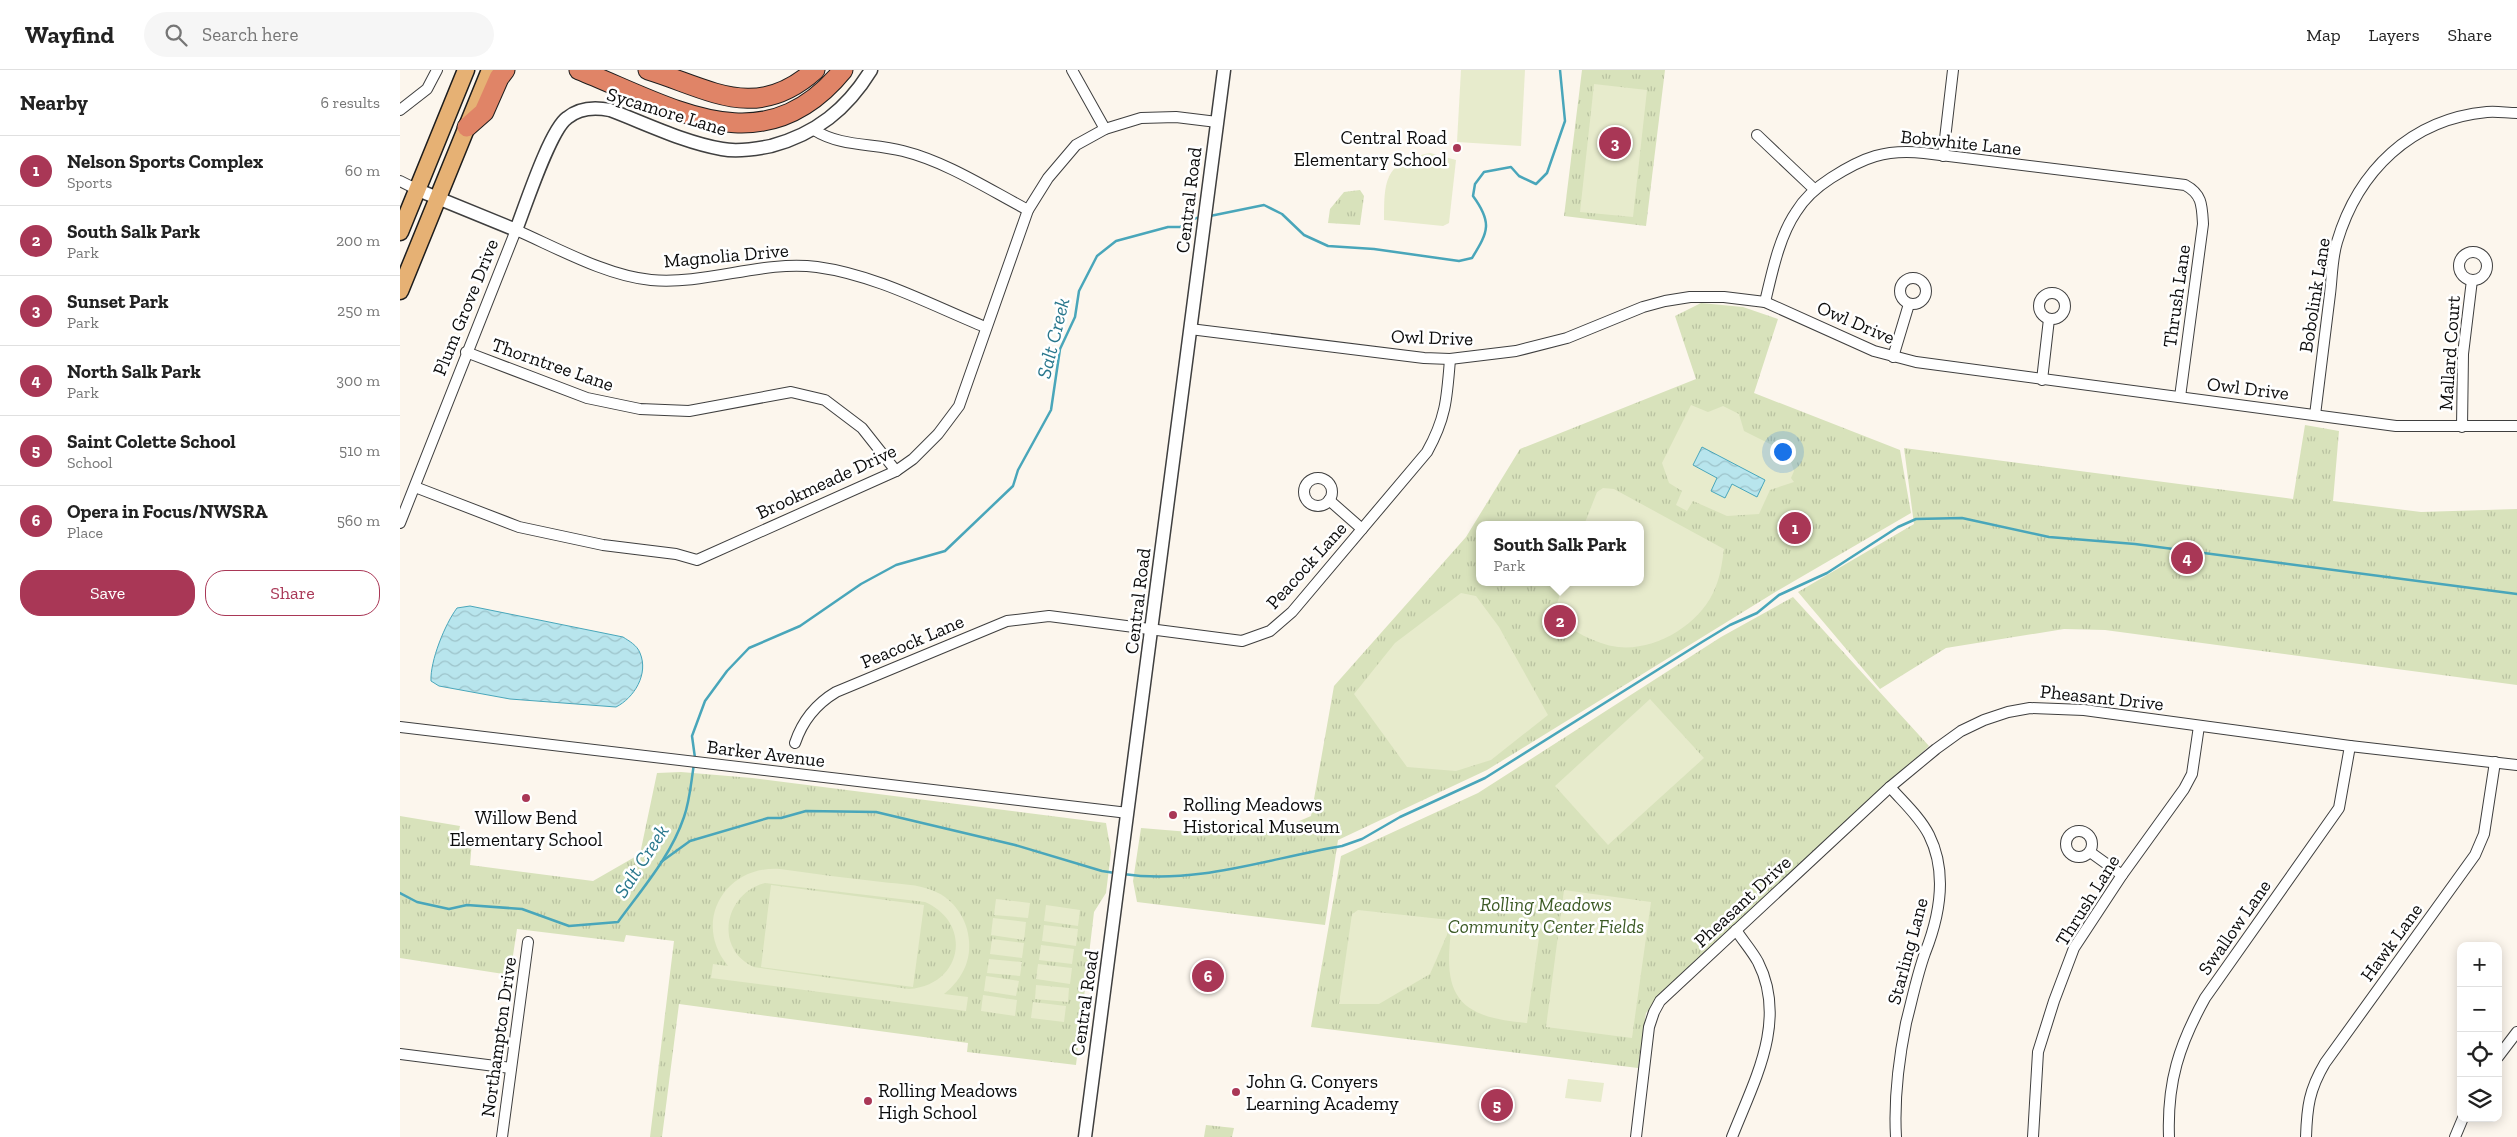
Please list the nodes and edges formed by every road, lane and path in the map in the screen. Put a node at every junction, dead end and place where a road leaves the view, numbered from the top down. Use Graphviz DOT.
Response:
graph roads {
  1 [pos="437,70"];
  2 [pos="466,70"];
  3 [pos="490,70"];
  4 [pos="505,70"];
  5 [pos="579,70"];
  6 [pos="815,70"];
  7 [pos="843,70"];
  8 [pos="871,70"];
  9 [pos="1072,70"];
  10 [pos="1224,70"];
  11 [pos="1953,70"];
  12 [pos="655,71"];
  13 [pos="400,110"];
  14 [pos="576,112"];
  15 [pos="2517,113"];
  16 [pos="1217,122"];
  17 [pos="466,127"];
  18 [pos="1105,129"];
  19 [pos="814,130"];
  20 [pos="1757,135"];
  21 [pos="1943,156"];
  22 [pos="400,181"];
  23 [pos="1814,189"];
  24 [pos="418,190"];
  25 [pos="438,199"];
  26 [pos="2201,199"];
  27 [pos="1028,210"];
  28 [pos="516,230"];
  29 [pos="400,232"];
  30 [pos="2472,280"];
  31 [pos="400,291"];
  32 [pos="1765,302"];
  33 [pos="1910,304"];
  34 [pos="2049,319"];
  35 [pos="985,327"];
  36 [pos="1190,330"];
  37 [pos="466,352"];
  38 [pos="1893,357"];
  39 [pos="1450,359"];
  40 [pos="2042,380"];
  41 [pos="2180,397"];
  42 [pos="2315,414"];
  43 [pos="2517,426"];
  44 [pos="2462,427"];
  45 [pos="896,472"];
  46 [pos="415,487"];
  47 [pos="1330,500"];
  48 [pos="400,523"];
  49 [pos="1362,529"];
  50 [pos="1152,630"];
  51 [pos="2199,726"];
  52 [pos="400,727"];
  53 [pos="795,743"];
  54 [pos="2350,746"];
  55 [pos="2495,762"];
  56 [pos="2517,765"];
  57 [pos="1890,787"];
  58 [pos="1128,813"];
  59 [pos="2090,852"];
  60 [pos="2122,875"];
  61 [pos="1736,930"];
  62 [pos="528,942"];
  63 [pos="2517,1032"];
  64 [pos="2502,1052"];
  65 [pos="400,1054"];
  66 [pos="511,1068"];
  67 [pos="2461,1122"];
  68 [pos="502,1137"];
  69 [pos="1085,1137"];
  70 [pos="1636,1137"];
  71 [pos="1732,1137"];
  72 [pos="1896,1137"];
  73 [pos="2033,1137"];
  74 [pos="2169,1137"];
  75 [pos="2306,1137"];
  76 [pos="2455,1137"];
  1 -- 13 [label="street"];
  2 -- 24 [label="main road"];
  3 -- 17 [label="main road"];
  4 -- 17 [label="highway"];
  5 -- 7 [label="highway"];
  6 -- 12 [label="highway"];
  8 -- 19 [label="street, Sycamore Lane"];
  9 -- 18 [label="street"];
  10 -- 16 [label="street, Central Road"];
  11 -- 21 [label="street"];
  14 -- 19 [label="street, Sycamore Lane"];
  14 -- 28 [label="street, Plum Grove Drive"];
  15 -- 42 [label="street, Bobolink Lane"];
  16 -- 18 [label="street, Brookmeade Drive"];
  16 -- 36 [label="street, Central Road"];
  17 -- 25 [label="main road"];
  18 -- 27 [label="street, Brookmeade Drive"];
  19 -- 27 [label="street"];
  20 -- 23 [label="street"];
  21 -- 23 [label="street, Bobwhite Lane"];
  21 -- 26 [label="street, Bobwhite Lane"];
  22 -- 24 [label="street"];
  23 -- 32 [label="street, Bobwhite Lane"];
  24 -- 25 [label="street, Magnolia Drive"];
  24 -- 29 [label="main road"];
  25 -- 28 [label="street, Magnolia Drive"];
  25 -- 31 [label="main road"];
  26 -- 41 [label="street, Thrush Lane"];
  27 -- 35 [label="street, Brookmeade Drive"];
  28 -- 35 [label="street, Magnolia Drive"];
  28 -- 37 [label="street, Plum Grove Drive"];
  30 -- 44 [label="street, Mallard Court"];
  32 -- 38 [label="street, Owl Drive"];
  32 -- 39 [label="street, Owl Drive"];
  33 -- 38 [label="street"];
  34 -- 40 [label="street"];
  35 -- 45 [label="street, Brookmeade Drive"];
  36 -- 39 [label="street, Owl Drive"];
  36 -- 50 [label="street, Central Road"];
  37 -- 45 [label="street, Thorntree Lane"];
  37 -- 46 [label="street, Plum Grove Drive"];
  38 -- 40 [label="street, Owl Drive"];
  39 -- 49 [label="street, Peacock Lane"];
  40 -- 41 [label="street, Owl Drive"];
  41 -- 42 [label="street, Owl Drive"];
  42 -- 44 [label="street, Owl Drive"];
  43 -- 44 [label="street, Owl Drive"];
  45 -- 46 [label="street, Brookmeade Drive"];
  46 -- 48 [label="street, Plum Grove Drive"];
  47 -- 49 [label="street"];
  49 -- 50 [label="street, Peacock Lane"];
  50 -- 53 [label="street, Peacock Lane"];
  50 -- 58 [label="street, Central Road"];
  51 -- 54 [label="street, Pheasant Drive"];
  51 -- 57 [label="street, Pheasant Drive"];
  51 -- 60 [label="street, Thrush Lane"];
  52 -- 58 [label="street, Barker Avenue"];
  54 -- 55 [label="street, Pheasant Drive"];
  54 -- 74 [label="street, Swallow Lane"];
  55 -- 56 [label="street, Pheasant Drive"];
  55 -- 75 [label="street, Hawk Lane"];
  57 -- 61 [label="street, Pheasant Drive"];
  57 -- 72 [label="street, Starling Lane"];
  58 -- 69 [label="street, Central Road"];
  59 -- 60 [label="street"];
  60 -- 73 [label="street, Thrush Lane"];
  61 -- 70 [label="street, Pheasant Drive"];
  61 -- 71 [label="street"];
  62 -- 66 [label="street, Northampton Drive"];
  63 -- 64 [label="street"];
  65 -- 66 [label="street"];
  66 -- 68 [label="street, Northampton Drive"];
  67 -- 76 [label="street"];
}
